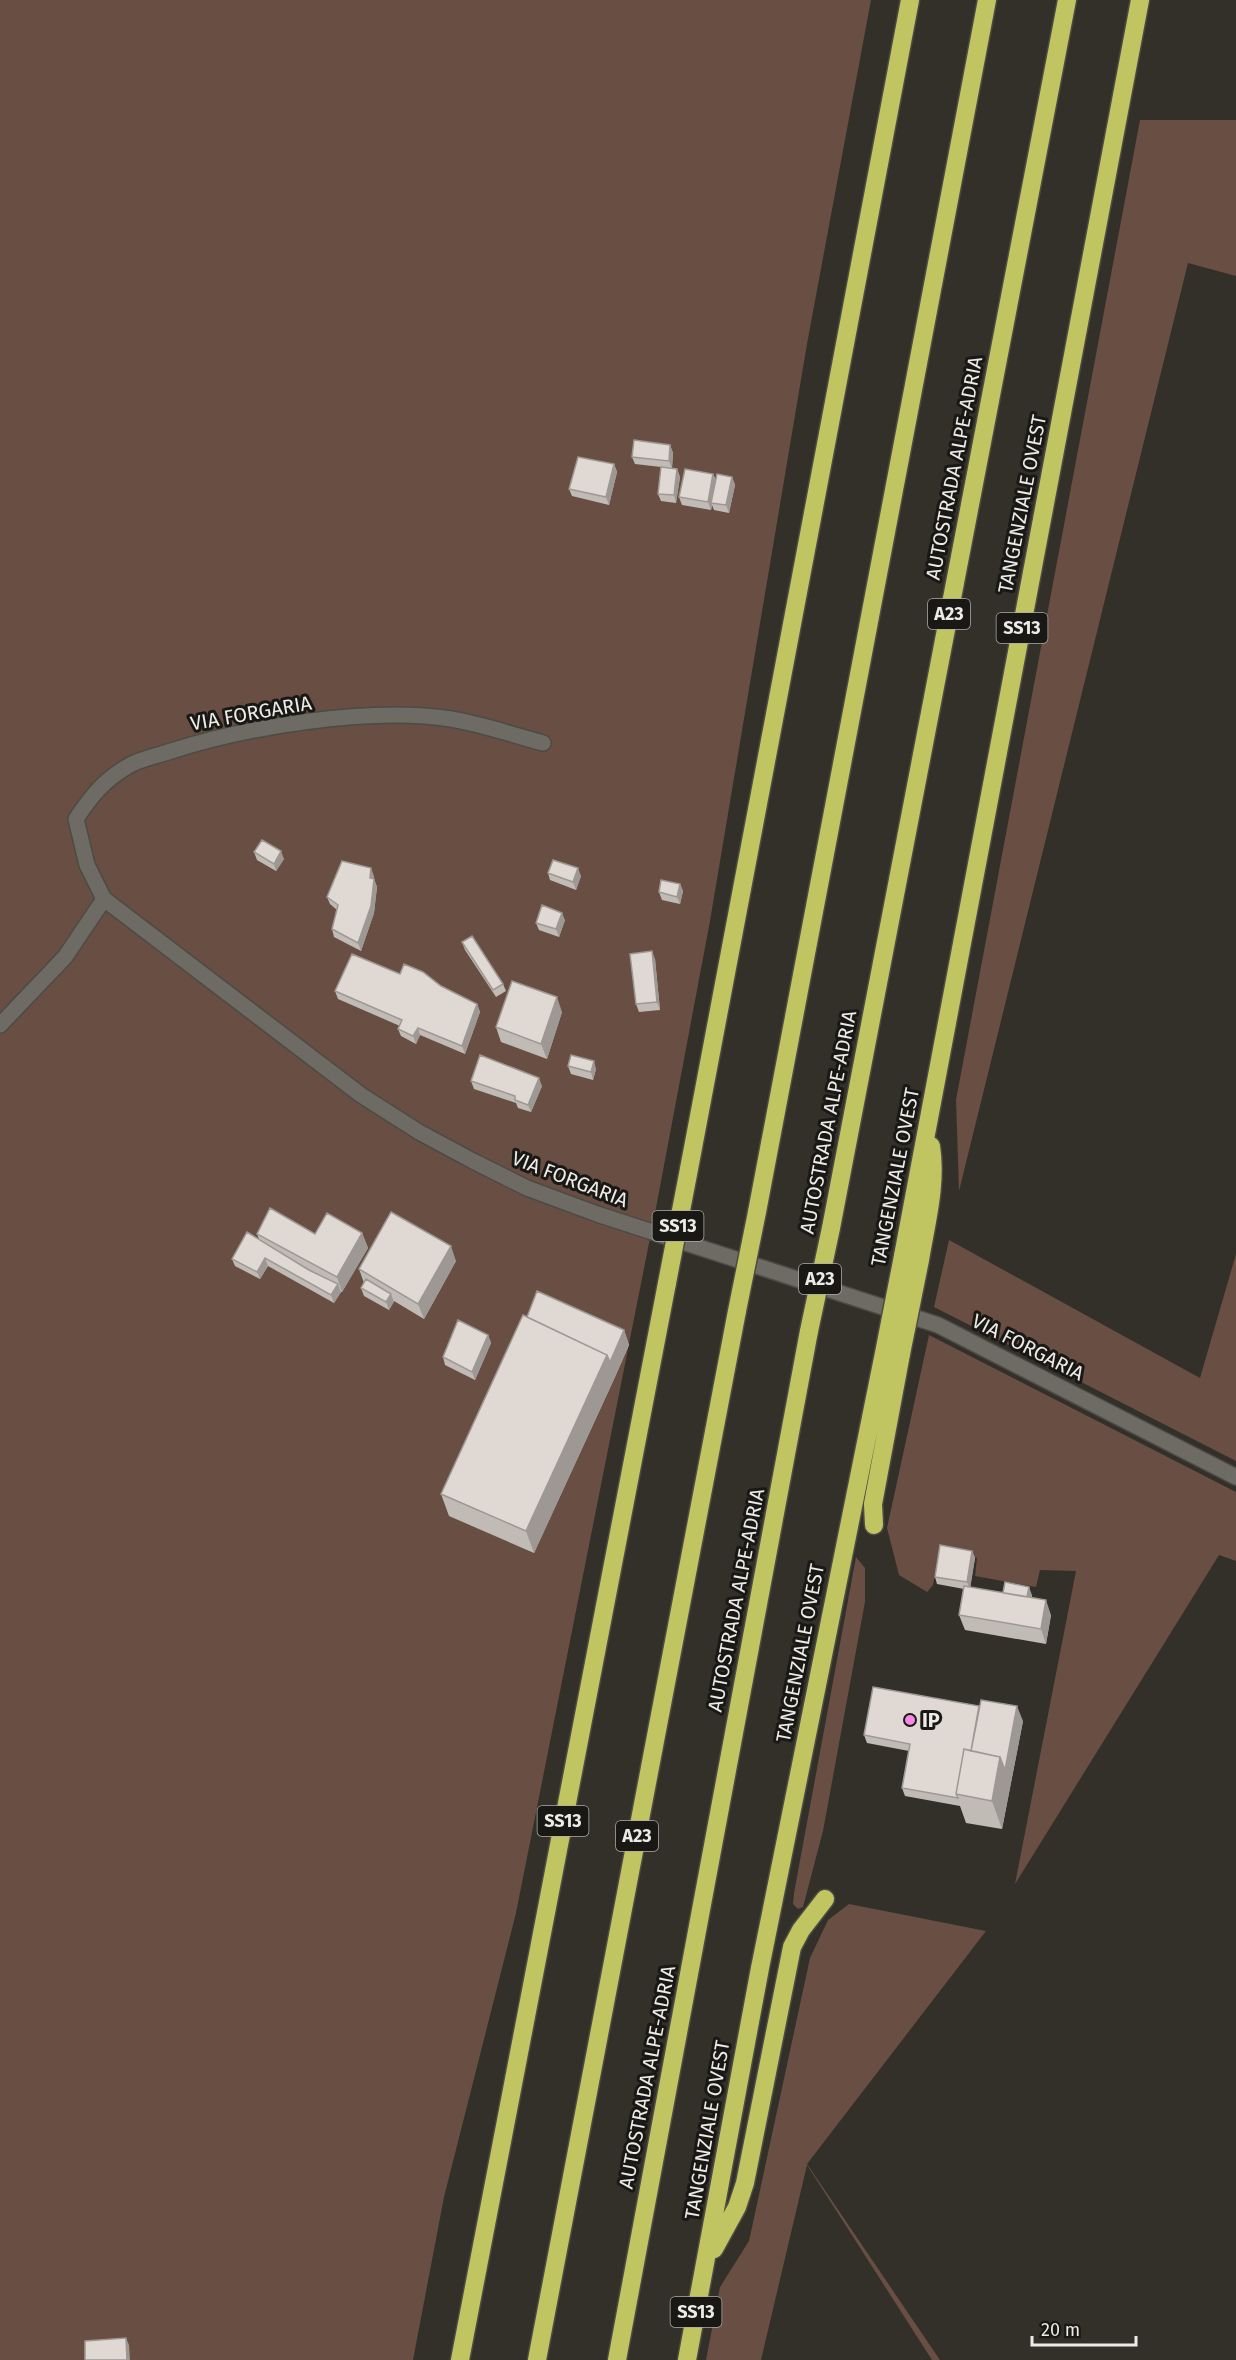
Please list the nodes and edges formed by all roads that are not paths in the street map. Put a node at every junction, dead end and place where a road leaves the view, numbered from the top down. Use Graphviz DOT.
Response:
graph roads {
  1 [pos="910,0"];
  2 [pos="987,0"];
  3 [pos="1066,0"];
  4 [pos="1140,0"];
  5 [pos="543,743"];
  6 [pos="104,899"];
  7 [pos="0,1025"];
  8 [pos="893,1351"];
  9 [pos="1236,1477"];
  10 [pos="874,1525"];
  11 [pos="825,1899"];
  12 [pos="706,2264"];
  13 [pos="460,2360"];
  14 [pos="537,2360"];
  15 [pos="616,2360"];
  16 [pos="687,2360"];
  1 -- 13 [label="highway, SS13, bridge"];
  2 -- 14 [label="highway, A23, bridge"];
  3 -- 15 [label="highway, AUTOSTRADA ALPE-ADRIA / A23, bridge"];
  4 -- 8 [label="highway, TANGENZIALE OVEST / SS13, bridge"];
  5 -- 6 [label="street, VIA FORGARIA"];
  6 -- 7 [label="street"];
  6 -- 9 [label="street, VIA FORGARIA"];
  8 -- 10 [label="highway"];
  8 -- 12 [label="highway, TANGENZIALE OVEST / SS13"];
  11 -- 12 [label="highway"];
  12 -- 16 [label="highway, TANGENZIALE OVEST / SS13"];
}
